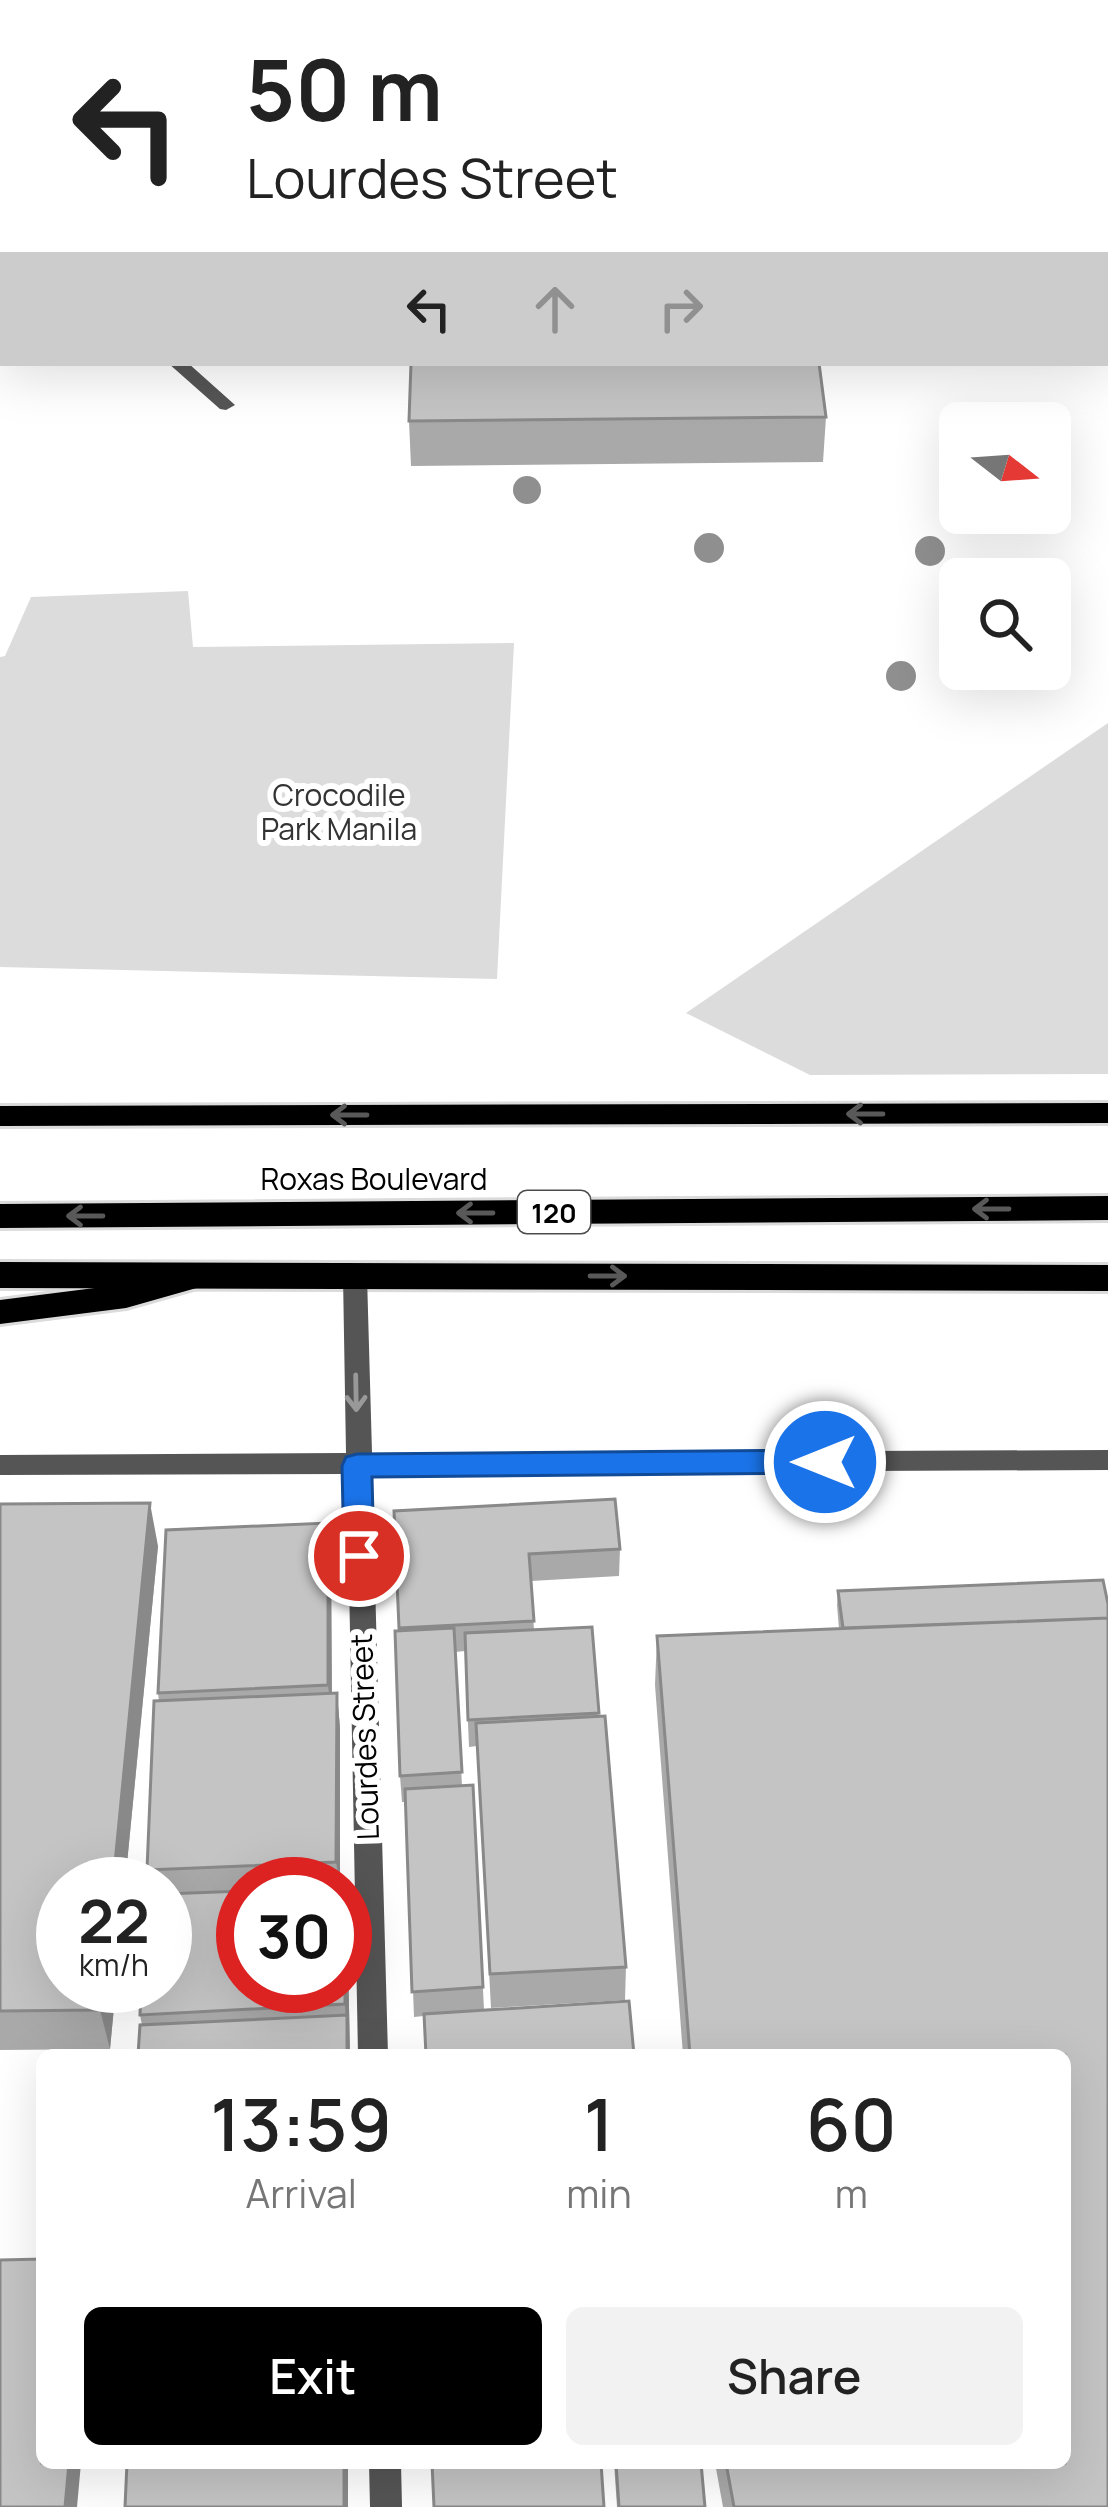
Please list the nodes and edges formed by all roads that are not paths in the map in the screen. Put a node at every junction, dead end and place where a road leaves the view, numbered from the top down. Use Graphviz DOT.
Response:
graph roads {
  1 [pos="180,366"];
  2 [pos="226,405"];
  3 [pos="1108,1113"];
  4 [pos="0,1117"];
  5 [pos="1108,1208"];
  6 [pos="0,1216"];
  7 [pos="0,1275"];
  8 [pos="197,1276"];
  9 [pos="355,1276"];
  10 [pos="1108,1278"];
  11 [pos="0,1312"];
  12 [pos="1108,1460"];
  13 [pos="0,1465"];
  14 [pos="357,1466"];
  15 [pos="373,2049"];
  16 [pos="385,2469"];
  17 [pos="386,2507"];
  1 -- 2 [label="street"];
  3 -- 4 [label="main road, Roxas Boulevard, one-way"];
  5 -- 6 [label="highway, Roxas Boulevard / 120, one-way"];
  7 -- 8 [label="highway, 120"];
  8 -- 9 [label="highway, 120"];
  8 -- 11 [label="main road"];
  9 -- 10 [label="highway, 120, one-way"];
  9 -- 14 [label="street, Lourdes Street, one-way"];
  12 -- 14 [label="street"];
  13 -- 14 [label="street"];
  14 -- 15 [label="street, Lourdes Street"];
  16 -- 17 [label="street"];
}
